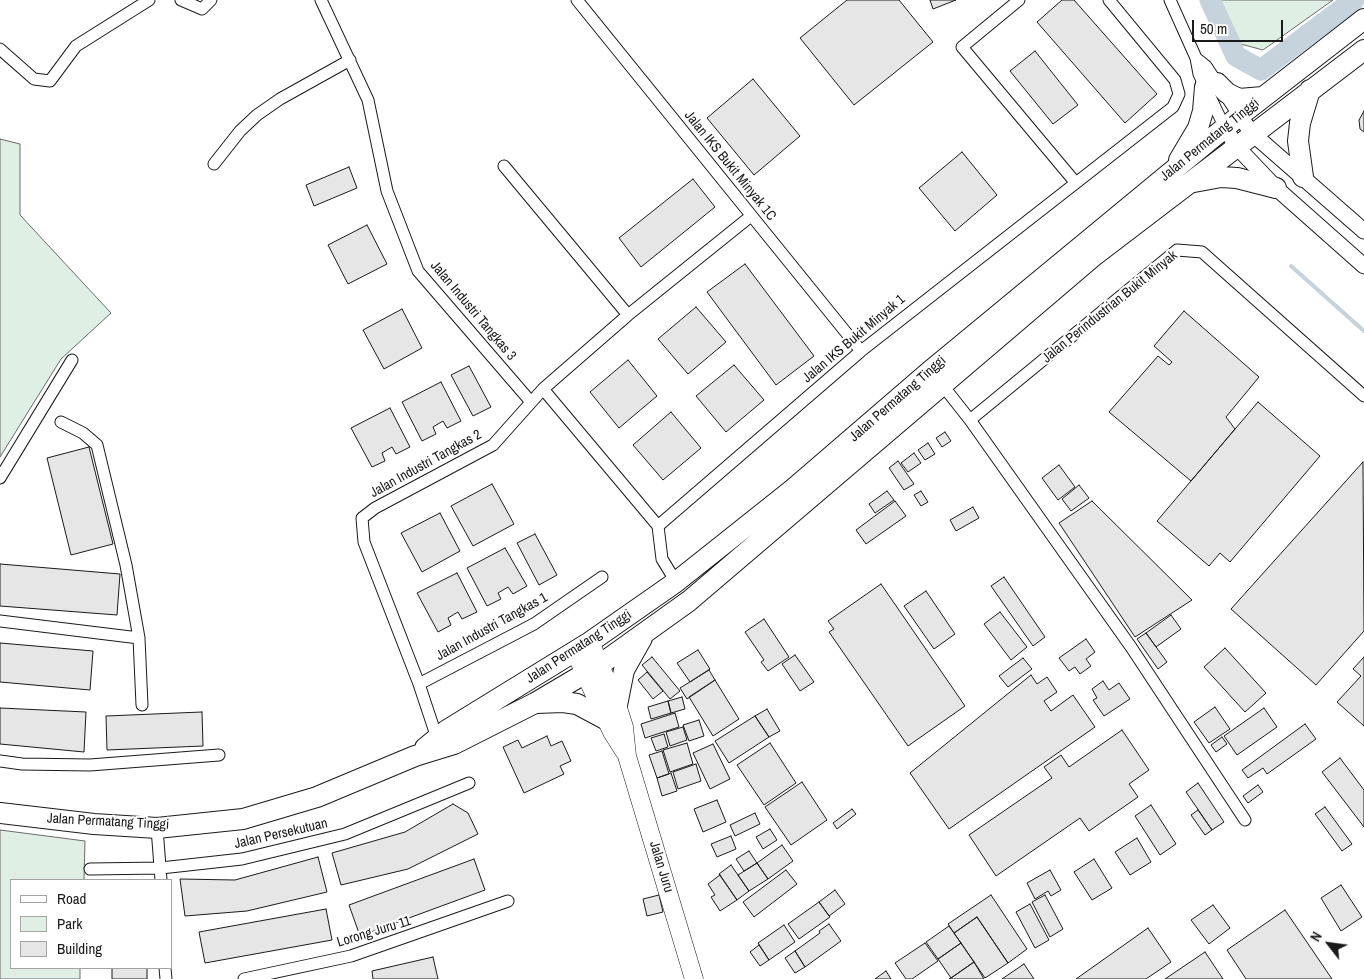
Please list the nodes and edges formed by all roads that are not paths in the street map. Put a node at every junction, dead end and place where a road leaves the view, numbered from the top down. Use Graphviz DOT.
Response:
graph roads {
  1 [pos="149,0"];
  2 [pos="181,0"];
  3 [pos="211,0"];
  4 [pos="321,0"];
  5 [pos="577,0"];
  6 [pos="1019,0"];
  7 [pos="1109,0"];
  8 [pos="1170,0"];
  9 [pos="1364,19"];
  10 [pos="0,49"];
  11 [pos="1364,50"];
  12 [pos="350,60"];
  13 [pos="1211,85"];
  14 [pos="1310,90"];
  15 [pos="1263,97"];
  16 [pos="1232,122"];
  17 [pos="1253,134"];
  18 [pos="1237,147"];
  19 [pos="214,164"];
  20 [pos="504,166"];
  21 [pos="1173,170"];
  22 [pos="1303,177"];
  23 [pos="1075,182"];
  24 [pos="1191,183"];
  25 [pos="1276,188"];
  26 [pos="751,216"];
  27 [pos="1364,231"];
  28 [pos="1364,266"];
  29 [pos="628,315"];
  30 [pos="860,351"];
  31 [pos="72,360"];
  32 [pos="936,378"];
  33 [pos="543,389"];
  34 [pos="1364,396"];
  35 [pos="530,402"];
  36 [pos="970,420"];
  37 [pos="61,422"];
  38 [pos="0,478"];
  39 [pos="658,526"];
  40 [pos="602,577"];
  41 [pos="676,582"];
  42 [pos="0,621"];
  43 [pos="647,630"];
  44 [pos="139,638"];
  45 [pos="582,647"];
  46 [pos="593,669"];
  47 [pos="419,684"];
  48 [pos="535,703"];
  49 [pos="142,705"];
  50 [pos="611,712"];
  51 [pos="437,738"];
  52 [pos="219,755"];
  53 [pos="415,756"];
  54 [pos="0,761"];
  55 [pos="468,783"];
  56 [pos="0,813"];
  57 [pos="1245,820"];
  58 [pos="157,828"];
  59 [pos="161,868"];
  60 [pos="90,869"];
  61 [pos="161,879"];
  62 [pos="508,901"];
  63 [pos="244,979"];
  64 [pos="694,979"];
  1 -- 10 [label="street"];
  2 -- 3 [label="street"];
  4 -- 12 [label="street, Jalan Industri Tangkas 3"];
  5 -- 26 [label="street, Jalan IKS Bukit Minyak 1C"];
  6 -- 23 [label="street"];
  7 -- 23 [label="street, Jalan IKS Bukit Minyak 1"];
  8 -- 13 [label="street"];
  9 -- 15 [label="highway, Jalan Permatang Tinggi"];
  11 -- 14 [label="highway, Jalan Permatang Tinggi"];
  12 -- 19 [label="street"];
  12 -- 35 [label="street, Jalan Industri Tangkas 3"];
  13 -- 15 [label="highway"];
  13 -- 16 [label="street"];
  13 -- 16 [label="street"];
  13 -- 21 [label="highway"];
  14 -- 17 [label="highway, Jalan Permatang Tinggi"];
  14 -- 22 [label="highway"];
  15 -- 16 [label="highway, Jalan Permatang Tinggi"];
  16 -- 17 [label="main road"];
  16 -- 18 [label="main road"];
  16 -- 21 [label="highway, Jalan Permatang Tinggi"];
  17 -- 18 [label="highway, Jalan Permatang Tinggi"];
  17 -- 22 [label="main road"];
  18 -- 24 [label="highway, Jalan Permatang Tinggi"];
  18 -- 25 [label="main road"];
  20 -- 29 [label="street"];
  21 -- 32 [label="highway, Jalan Permatang Tinggi"];
  22 -- 27 [label="main road"];
  23 -- 30 [label="street, Jalan IKS Bukit Minyak 1"];
  24 -- 25 [label="highway"];
  24 -- 32 [label="highway, Jalan Permatang Tinggi"];
  25 -- 28 [label="main road"];
  26 -- 29 [label="street, Jalan Industri Tangkas 2"];
  26 -- 30 [label="street, Jalan IKS Bukit Minyak 1C"];
  29 -- 33 [label="street, Jalan Industri Tangkas 2"];
  30 -- 39 [label="street, Jalan IKS Bukit Minyak 1"];
  31 -- 38 [label="street"];
  32 -- 36 [label="street"];
  32 -- 41 [label="highway, Jalan Permatang Tinggi"];
  32 -- 43 [label="highway, Jalan Permatang Tinggi"];
  33 -- 35 [label="street, Jalan Industri Tangkas 2"];
  33 -- 39 [label="street"];
  34 -- 36 [label="street, Jalan Perindustrian Bukit Minyak"];
  35 -- 47 [label="street, Jalan Industri Tangkas 2"];
  36 -- 57 [label="street"];
  37 -- 44 [label="street"];
  39 -- 41 [label="street"];
  40 -- 47 [label="street, Jalan Industri Tangkas 1"];
  41 -- 45 [label="highway, Jalan Permatang Tinggi"];
  42 -- 44 [label="street"];
  43 -- 46 [label="highway, Jalan Permatang Tinggi"];
  43 -- 50 [label="highway"];
  44 -- 49 [label="street"];
  45 -- 46 [label="main road, Jalan Juru"];
  45 -- 51 [label="highway, Jalan Permatang Tinggi"];
  46 -- 48 [label="highway, Jalan Permatang Tinggi"];
  46 -- 50 [label="main road, Jalan Juru"];
  47 -- 51 [label="street"];
  48 -- 50 [label="highway"];
  48 -- 53 [label="highway, Jalan Permatang Tinggi"];
  50 -- 64 [label="main road, Jalan Juru"];
  51 -- 53 [label="highway, Jalan Permatang Tinggi"];
  52 -- 54 [label="street"];
  53 -- 58 [label="highway, Jalan Permatang Tinggi"];
  55 -- 59 [label="street, Jalan Persekutuan"];
  56 -- 58 [label="highway, Jalan Permatang Tinggi"];
  58 -- 59 [label="street"];
  59 -- 60 [label="street, Jalan Persekutuan"];
  59 -- 61 [label="street"];
  62 -- 63 [label="street, Lorong Juru 11"];
}
